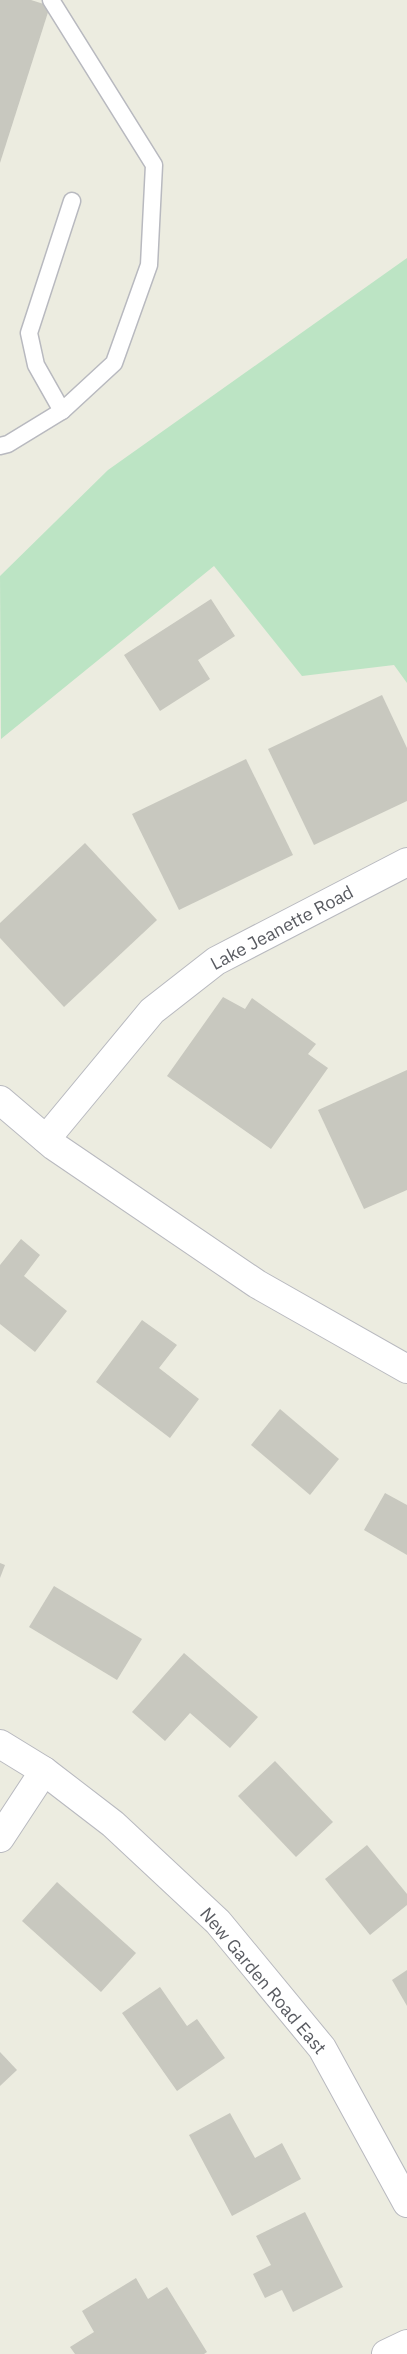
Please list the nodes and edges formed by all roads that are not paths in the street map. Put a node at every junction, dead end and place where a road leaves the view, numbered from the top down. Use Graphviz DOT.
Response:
graph roads {
  1 [pos="51,0"];
  2 [pos="72,201"];
  3 [pos="62,411"];
  4 [pos="0,446"];
  5 [pos="407,862"];
  6 [pos="0,1100"];
  7 [pos="46,1139"];
  8 [pos="407,1369"];
  9 [pos="0,1744"];
  10 [pos="44,1771"];
  11 [pos="0,1838"];
  12 [pos="407,2203"];
  13 [pos="407,2344"];
  14 [pos="386,2354"];
  1 -- 3 [label="lane"];
  2 -- 3 [label="lane"];
  3 -- 4 [label="lane"];
  5 -- 7 [label="street, Lake Jeanette Road"];
  6 -- 7 [label="street"];
  7 -- 8 [label="street"];
  9 -- 10 [label="street, New Garden Road East"];
  10 -- 11 [label="street"];
  10 -- 12 [label="street, New Garden Road East"];
  13 -- 14 [label="street"];
}
